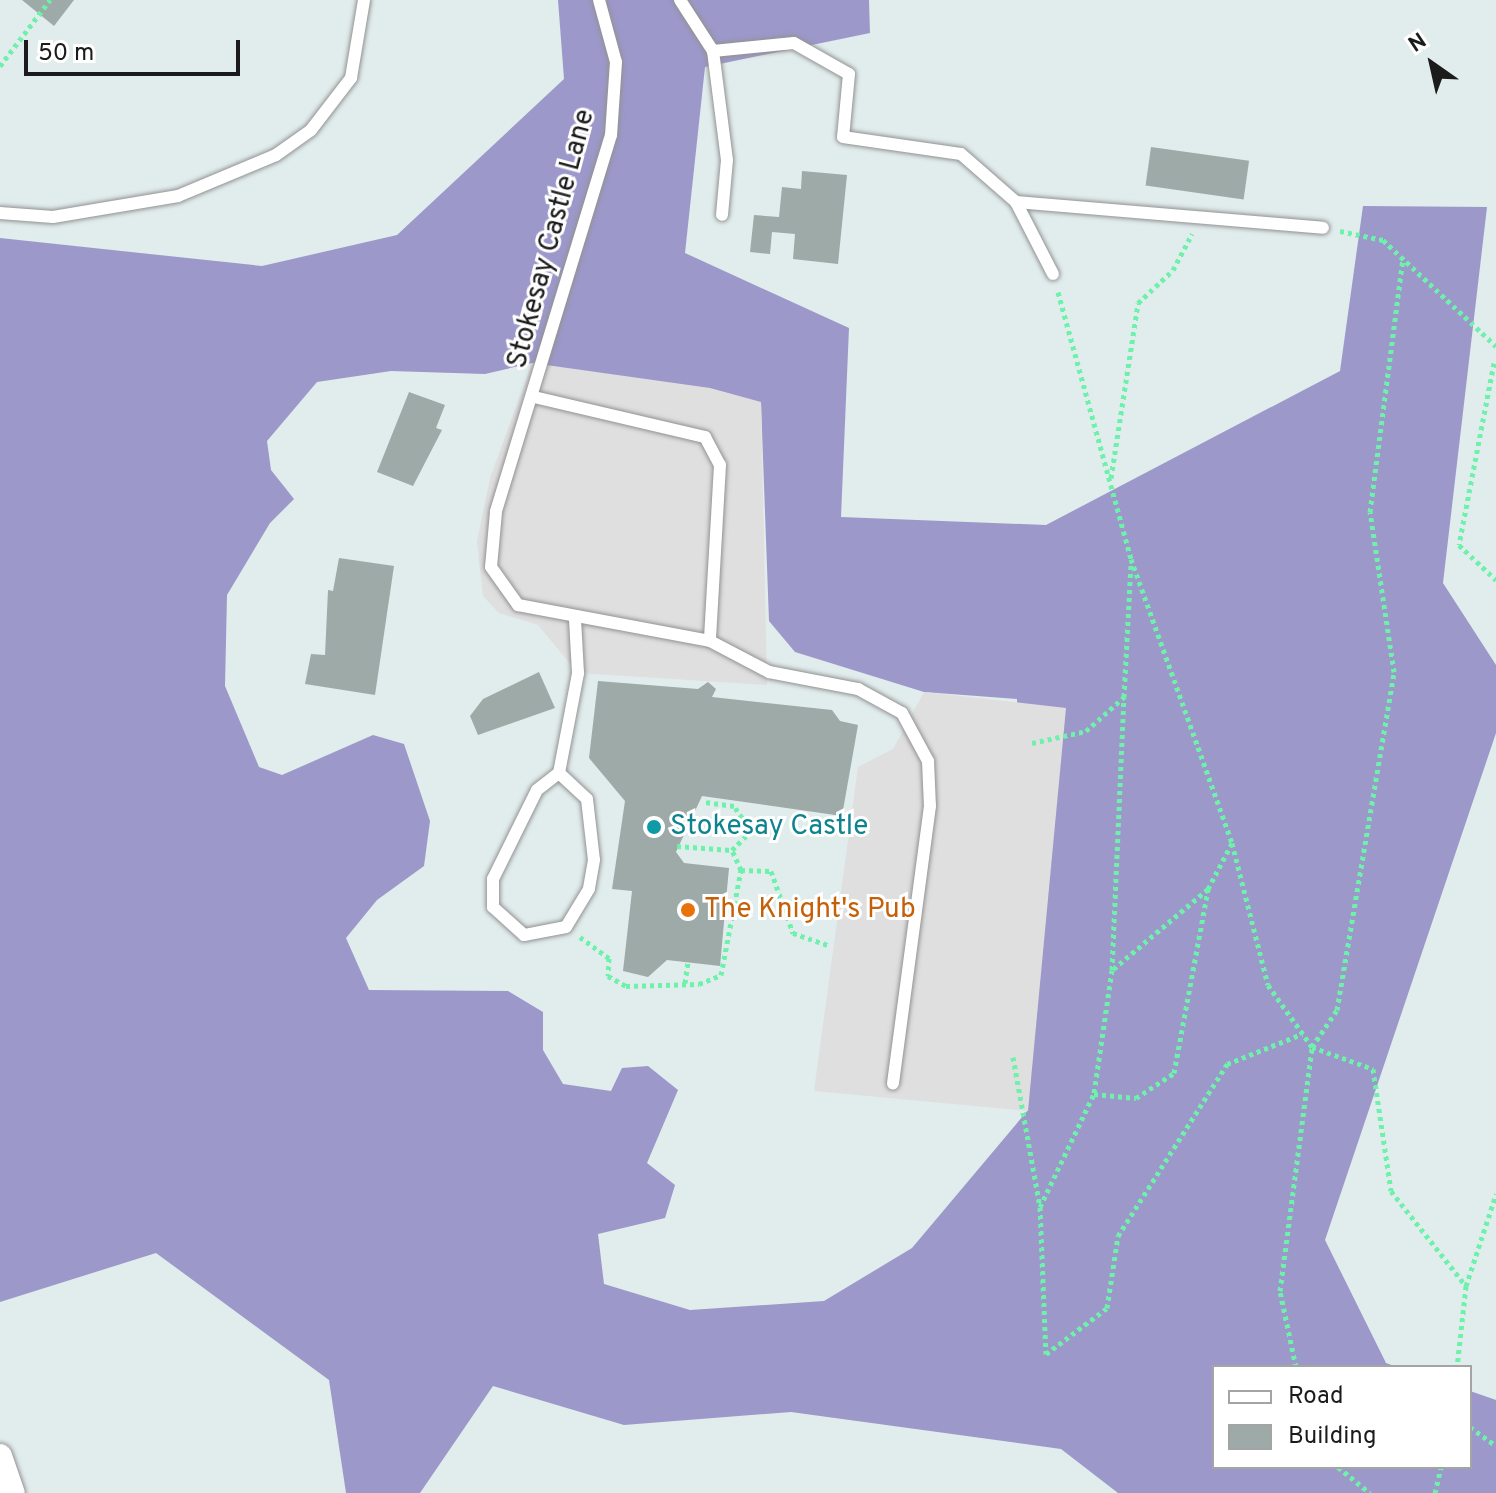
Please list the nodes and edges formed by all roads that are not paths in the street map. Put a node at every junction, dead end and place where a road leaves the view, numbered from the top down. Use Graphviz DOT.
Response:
graph roads {
  1 [pos="364,0"];
  2 [pos="599,0"];
  3 [pos="680,0"];
  4 [pos="713,51"];
  5 [pos="1016,202"];
  6 [pos="0,213"];
  7 [pos="722,215"];
  8 [pos="1323,228"];
  9 [pos="1053,274"];
  10 [pos="534,397"];
  11 [pos="575,620"];
  12 [pos="710,641"];
  13 [pos="559,773"];
  14 [pos="893,1084"];
  15 [pos="0,1456"];
  16 [pos="13,1493"];
  1 -- 6 [label="lane"];
  2 -- 10 [label="lane, Stokesay Castle Lane"];
  3 -- 4 [label="lane"];
  4 -- 5 [label="lane"];
  4 -- 7 [label="lane"];
  5 -- 8 [label="lane"];
  5 -- 9 [label="lane"];
  10 -- 11 [label="lane, Stokesay Castle Lane"];
  10 -- 12 [label="lane"];
  11 -- 12 [label="lane, Stokesay Castle Lane"];
  11 -- 13 [label="lane"];
  12 -- 14 [label="lane, Stokesay Castle Lane"];
  13 -- 13 [label="lane"];
  15 -- 16 [label="street"];
}
